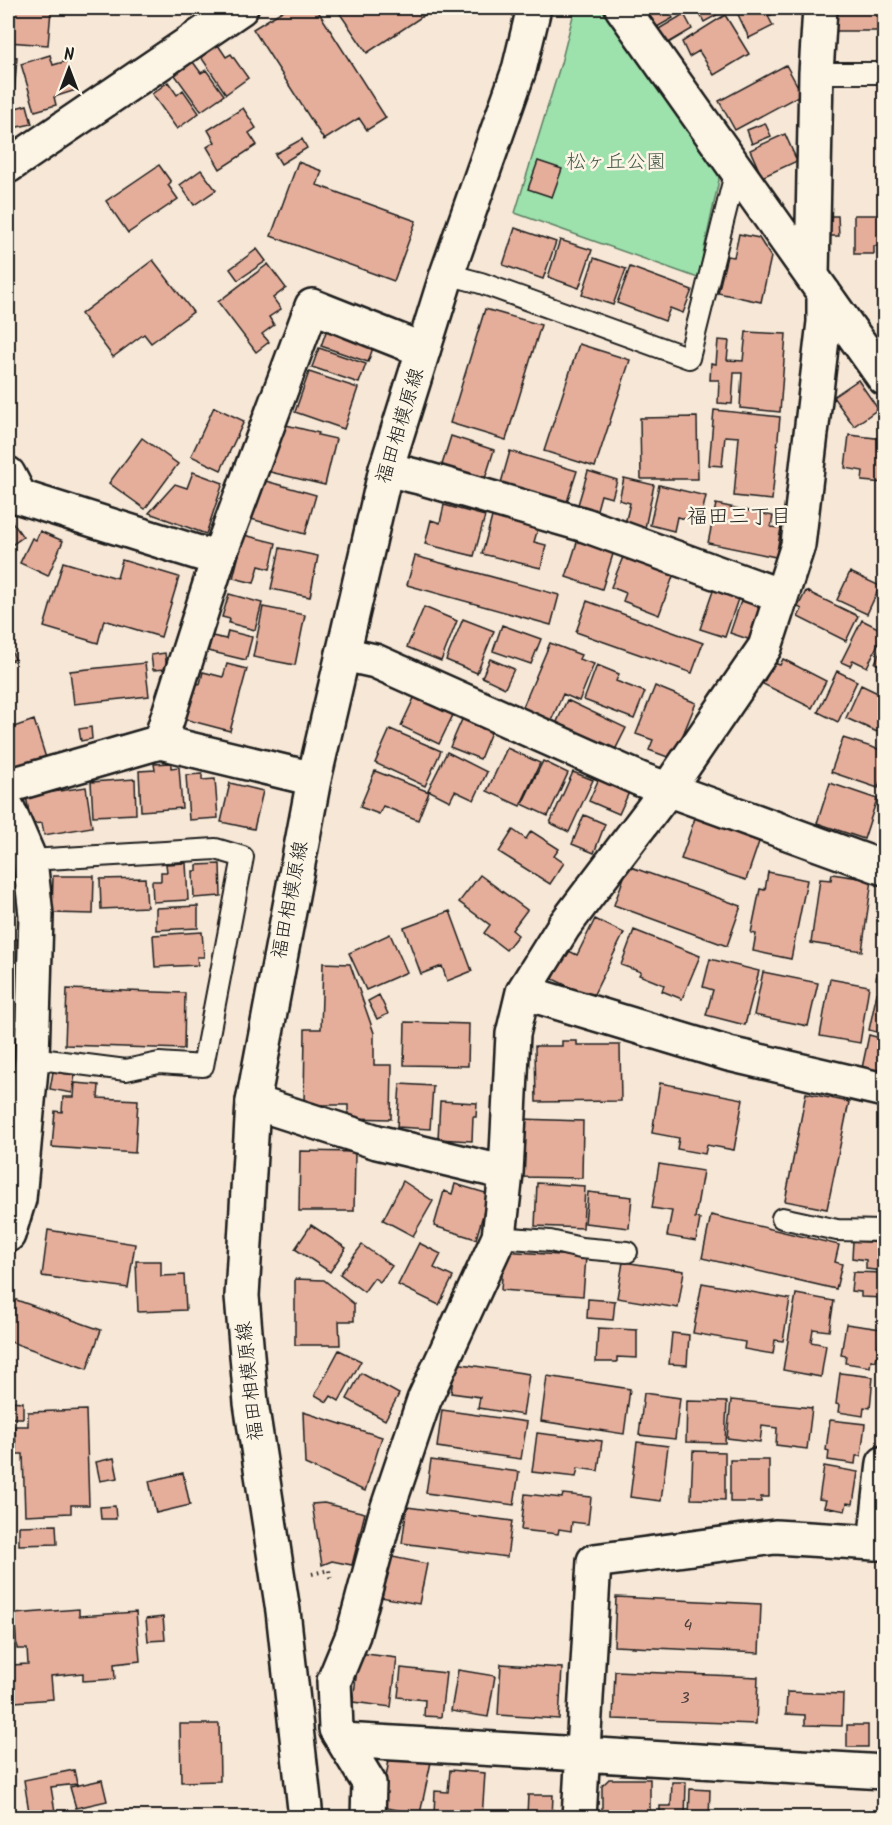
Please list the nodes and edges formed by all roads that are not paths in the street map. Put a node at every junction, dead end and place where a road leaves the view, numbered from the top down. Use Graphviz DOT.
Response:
graph roads {
  1 [pos="241,8"];
  2 [pos="534,8"];
  3 [pos="622,8"];
  4 [pos="820,8"];
  5 [pos="816,73"];
  6 [pos="885,73"];
  7 [pos="8,165"];
  8 [pos="736,170"];
  9 [pos="447,274"];
  10 [pos="818,285"];
  11 [pos="423,350"];
  12 [pos="885,378"];
  13 [pos="386,469"];
  14 [pos="8,474"];
  15 [pos="218,559"];
  16 [pos="781,596"];
  17 [pos="343,654"];
  18 [pos="160,742"];
  19 [pos="314,779"];
  20 [pos="8,786"];
  21 [pos="668,789"];
  22 [pos="8,809"];
  23 [pos="30,860"];
  24 [pos="885,868"];
  25 [pos="523,992"];
  26 [pos="23,1072"];
  27 [pos="885,1090"];
  28 [pos="253,1102"];
  29 [pos="506,1173"];
  30 [pos="782,1218"];
  31 [pos="885,1231"];
  32 [pos="8,1235"];
  33 [pos="499,1237"];
  34 [pos="627,1251"];
  35 [pos="885,1463"];
  36 [pos="880,1543"];
  37 [pos="343,1740"];
  38 [pos="583,1754"];
  39 [pos="885,1772"];
  40 [pos="306,1818"];
  41 [pos="368,1818"];
  42 [pos="579,1818"];
  1 -- 7 [label="street"];
  2 -- 9 [label="street, 福田相模原線"];
  3 -- 8 [label="street"];
  4 -- 5 [label="street"];
  5 -- 6 [label="lane"];
  5 -- 10 [label="street"];
  8 -- 9 [label="lane"];
  8 -- 10 [label="street"];
  9 -- 11 [label="street, 福田相模原線"];
  10 -- 12 [label="street"];
  10 -- 16 [label="street"];
  11 -- 13 [label="street, 福田相模原線"];
  11 -- 15 [label="street"];
  13 -- 16 [label="street"];
  13 -- 17 [label="street, 福田相模原線"];
  14 -- 15 [label="street"];
  15 -- 18 [label="street"];
  16 -- 21 [label="street"];
  17 -- 19 [label="street, 福田相模原線"];
  17 -- 21 [label="street"];
  18 -- 19 [label="street"];
  18 -- 20 [label="street"];
  19 -- 28 [label="street, 福田相模原線"];
  21 -- 24 [label="street"];
  21 -- 25 [label="street"];
  22 -- 23 [label="street"];
  23 -- 26 [label="street"];
  23 -- 26 [label="lane"];
  25 -- 27 [label="street"];
  25 -- 29 [label="street"];
  26 -- 32 [label="street"];
  28 -- 29 [label="street"];
  28 -- 40 [label="street, 福田相模原線"];
  29 -- 33 [label="street"];
  30 -- 31 [label="lane"];
  33 -- 34 [label="lane"];
  33 -- 37 [label="street"];
  35 -- 36 [label="street"];
  36 -- 38 [label="street"];
  37 -- 38 [label="street"];
  37 -- 41 [label="street"];
  38 -- 39 [label="street"];
  38 -- 42 [label="street"];
}
